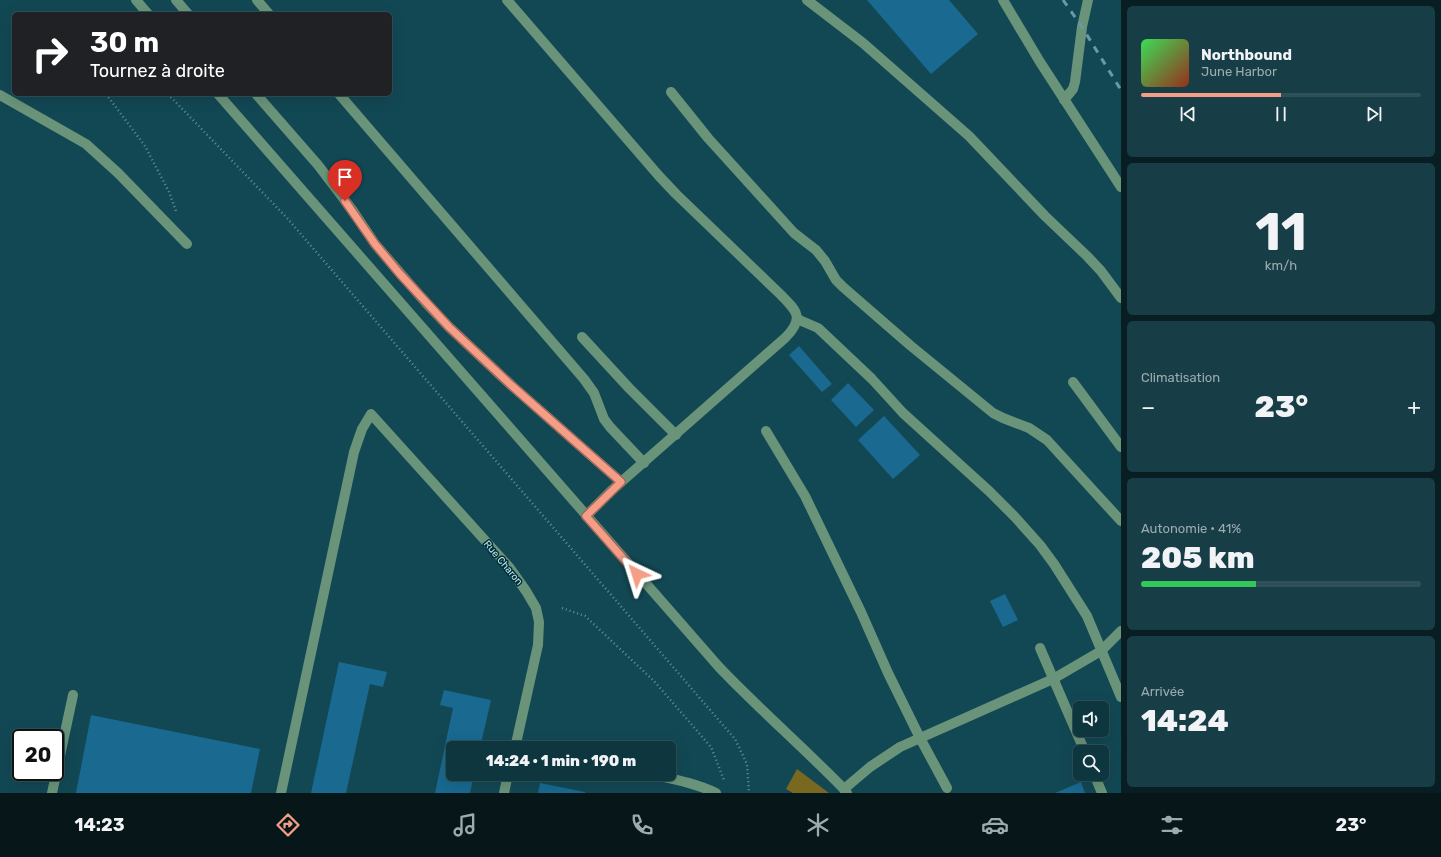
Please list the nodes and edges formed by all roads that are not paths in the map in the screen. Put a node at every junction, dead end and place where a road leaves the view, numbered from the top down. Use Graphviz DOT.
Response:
graph roads {
  1 [pos="136,0"];
  2 [pos="176,0"];
  3 [pos="257,0"];
  4 [pos="507,0"];
  5 [pos="807,0"];
  6 [pos="1003,0"];
  7 [pos="1088,0"];
  8 [pos="146,12"];
  9 [pos="186,12"];
  10 [pos="267,12"];
  11 [pos="671,92"];
  12 [pos="0,95"];
  13 [pos="220,96"];
  14 [pos="258,96"];
  15 [pos="341,96"];
  16 [pos="1064,100"];
  17 [pos="1121,187"];
  18 [pos="187,244"];
  19 [pos="1121,298"];
  20 [pos="797,319"];
  21 [pos="582,337"];
  22 [pos="1073,382"];
  23 [pos="766,431"];
  24 [pos="676,435"];
  25 [pos="1121,447"];
  26 [pos="644,463"];
  27 [pos="621,482"];
  28 [pos="586,516"];
  29 [pos="1121,521"];
  30 [pos="1121,631"];
  31 [pos="1040,648"];
  32 [pos="1102,651"];
  33 [pos="1053,679"];
  34 [pos="73,695"];
  35 [pos="1121,697"];
  36 [pos="920,738"];
  37 [pos="516,741"];
  38 [pos="1082,745"];
  39 [pos="676,780"];
  40 [pos="507,781"];
  41 [pos="1097,781"];
  42 [pos="947,788"];
  43 [pos="846,791"];
  44 [pos="52,793"];
  45 [pos="281,793"];
  46 [pos="504,793"];
  47 [pos="716,793"];
  48 [pos="1102,793"];
  1 -- 8 [label="street"];
  2 -- 9 [label="street"];
  3 -- 10 [label="street"];
  4 -- 20 [label="street"];
  5 -- 19 [label="street"];
  6 -- 16 [label="street"];
  7 -- 16 [label="street"];
  11 -- 29 [label="street"];
  12 -- 18 [label="street"];
  13 -- 28 [label="street"];
  14 -- 27 [label="street"];
  15 -- 26 [label="street"];
  16 -- 17 [label="street"];
  20 -- 24 [label="street"];
  20 -- 32 [label="street"];
  21 -- 24 [label="street"];
  22 -- 25 [label="street"];
  23 -- 36 [label="street"];
  24 -- 26 [label="street"];
  26 -- 27 [label="street"];
  27 -- 28 [label="street"];
  28 -- 43 [label="street"];
  30 -- 32 [label="street"];
  31 -- 33 [label="street"];
  32 -- 33 [label="street"];
  32 -- 35 [label="street"];
  33 -- 36 [label="street"];
  33 -- 38 [label="street"];
  34 -- 44 [label="street"];
  36 -- 42 [label="street"];
  36 -- 43 [label="street"];
  37 -- 45 [label="street, Rue Charon"];
  39 -- 47 [label="street"];
  40 -- 46 [label="street"];
  41 -- 48 [label="street"];
}
